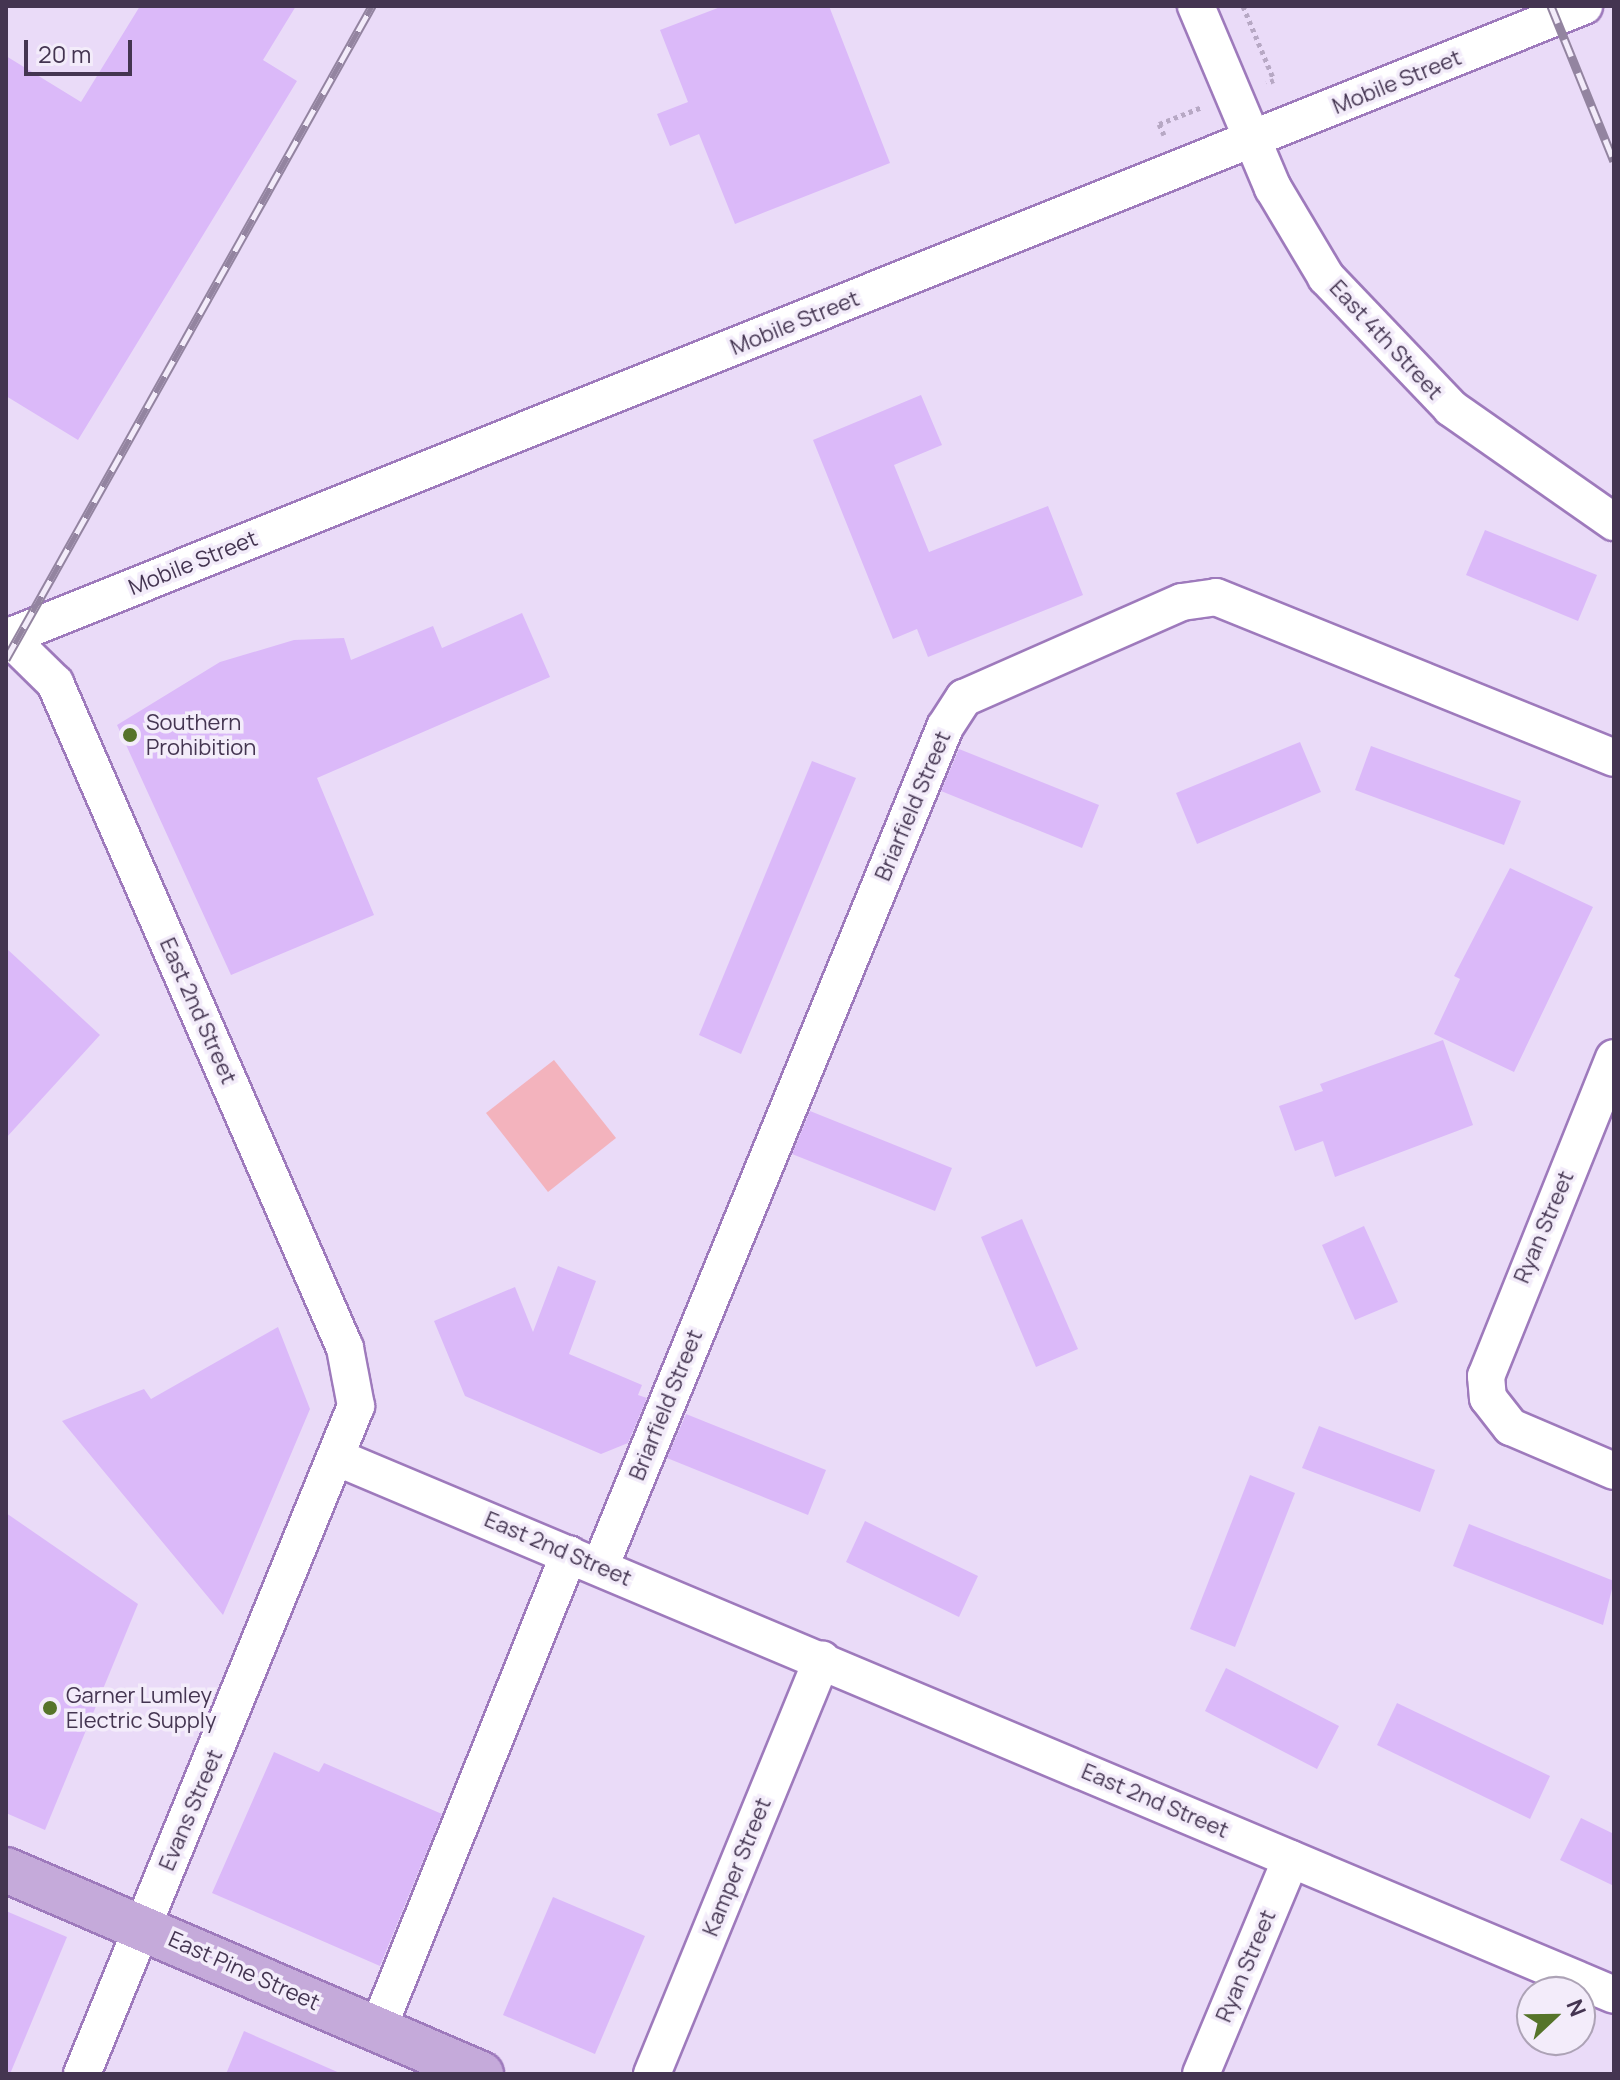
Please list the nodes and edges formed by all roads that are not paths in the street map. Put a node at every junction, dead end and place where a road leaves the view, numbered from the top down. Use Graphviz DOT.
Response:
graph roads {
  1 [pos="1196,6"];
  2 [pos="1584,6"];
  3 [pos="1252,142"];
  4 [pos="1614,522"];
  5 [pos="6,637"];
  6 [pos="1614,758"];
  7 [pos="1614,1058"];
  8 [pos="338,1458"];
  9 [pos="1614,1471"];
  10 [pos="584,1560"];
  11 [pos="822,1659"];
  12 [pos="1291,1859"];
  13 [pos="6,1870"];
  14 [pos="142,1926"];
  15 [pos="1614,1995"];
  16 [pos="377,2031"];
  17 [pos="82,2074"];
  18 [pos="481,2074"];
  19 [pos="652,2074"];
  20 [pos="1201,2074"];
  1 -- 3 [label="street, East 4th Street"];
  2 -- 3 [label="street, Mobile Street"];
  3 -- 4 [label="street, East 4th Street"];
  3 -- 5 [label="street, Mobile Street"];
  5 -- 8 [label="street, East 2nd Street"];
  6 -- 10 [label="street, Briarfield Street"];
  7 -- 9 [label="street, Ryan Street"];
  8 -- 10 [label="street, East 2nd Street"];
  8 -- 14 [label="street, Evans Street"];
  10 -- 11 [label="street, East 2nd Street"];
  10 -- 16 [label="street, Briarfield Street"];
  11 -- 12 [label="street, East 2nd Street"];
  11 -- 19 [label="street, Kamper Street"];
  12 -- 15 [label="street, East 2nd Street"];
  12 -- 20 [label="street, Ryan Street"];
  13 -- 14 [label="main road, East Pine Street"];
  14 -- 16 [label="main road, East Pine Street"];
  14 -- 17 [label="street, Evans Street"];
  16 -- 18 [label="main road, East Pine Street"];
}
